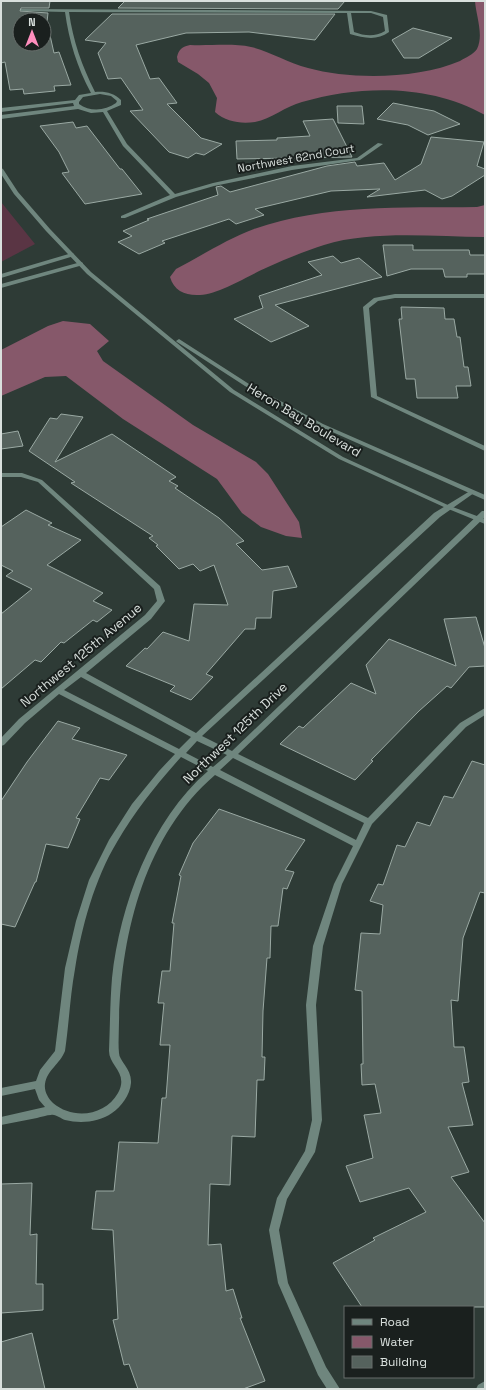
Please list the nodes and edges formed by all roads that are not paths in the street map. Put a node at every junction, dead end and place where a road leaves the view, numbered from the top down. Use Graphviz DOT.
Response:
graph roads {
  1 [pos="23,10"];
  2 [pos="67,10"];
  3 [pos="349,12"];
  4 [pos="93,93"];
  5 [pos="76,101"];
  6 [pos="79,107"];
  7 [pos="1,110"];
  8 [pos="104,110"];
  9 [pos="1,117"];
  10 [pos="380,144"];
  11 [pos="1,170"];
  12 [pos="174,196"];
  13 [pos="123,217"];
  14 [pos="72,255"];
  15 [pos="81,264"];
  16 [pos="1,276"];
  17 [pos="1,286"];
  18 [pos="485,296"];
  19 [pos="150,322"];
  20 [pos="485,449"];
  21 [pos="1,475"];
  22 [pos="472,492"];
  23 [pos="485,498"];
  24 [pos="448,507"];
  25 [pos="483,518"];
  26 [pos="80,673"];
  27 [pos="59,691"];
  28 [pos="485,711"];
  29 [pos="195,736"];
  30 [pos="1,743"];
  31 [pos="181,754"];
  32 [pos="232,755"];
  33 [pos="213,770"];
  34 [pos="369,822"];
  35 [pos="357,844"];
  36 [pos="40,1084"];
  37 [pos="1,1092"];
  38 [pos="53,1110"];
  39 [pos="1,1121"];
  40 [pos="485,1387"];
  41 [pos="334,1389"];
  42 [pos="482,1389"];
  1 -- 2 [label="street"];
  2 -- 3 [label="street"];
  2 -- 4 [label="street"];
  3 -- 3 [label="street"];
  4 -- 5 [label="street"];
  4 -- 8 [label="street"];
  5 -- 6 [label="street"];
  5 -- 7 [label="street"];
  6 -- 8 [label="street"];
  6 -- 9 [label="street"];
  8 -- 12 [label="street"];
  10 -- 12 [label="street, Northwest 62nd Court"];
  11 -- 14 [label="street, Heron Bay Boulevard"];
  12 -- 13 [label="street, Northwest 62nd Court"];
  14 -- 15 [label="street, Heron Bay Boulevard"];
  14 -- 16 [label="street"];
  15 -- 17 [label="street"];
  15 -- 19 [label="street, Heron Bay Boulevard"];
  18 -- 20 [label="street"];
  19 -- 22 [label="street, Heron Bay Boulevard"];
  19 -- 24 [label="street, Heron Bay Boulevard"];
  21 -- 26 [label="street, Northwest 125th Avenue"];
  22 -- 23 [label="street, Heron Bay Boulevard"];
  22 -- 24 [label="street, Northwest 125th Drive"];
  24 -- 25 [label="street, Heron Bay Boulevard"];
  24 -- 29 [label="street, Northwest 125th Drive"];
  25 -- 32 [label="street, Northwest 125th Drive"];
  26 -- 27 [label="street, Northwest 125th Avenue"];
  26 -- 29 [label="street"];
  27 -- 30 [label="street, Northwest 125th Avenue"];
  27 -- 31 [label="street"];
  28 -- 34 [label="street"];
  29 -- 31 [label="street, Northwest 125th Drive"];
  29 -- 32 [label="street"];
  31 -- 33 [label="street"];
  31 -- 36 [label="street, Northwest 125th Drive"];
  32 -- 33 [label="street, Northwest 125th Drive"];
  32 -- 34 [label="street"];
  33 -- 35 [label="street"];
  33 -- 38 [label="street, Northwest 125th Drive"];
  34 -- 35 [label="street"];
  35 -- 41 [label="street"];
  36 -- 37 [label="street"];
  36 -- 38 [label="street"];
  38 -- 39 [label="street"];
  40 -- 42 [label="street"];
}
